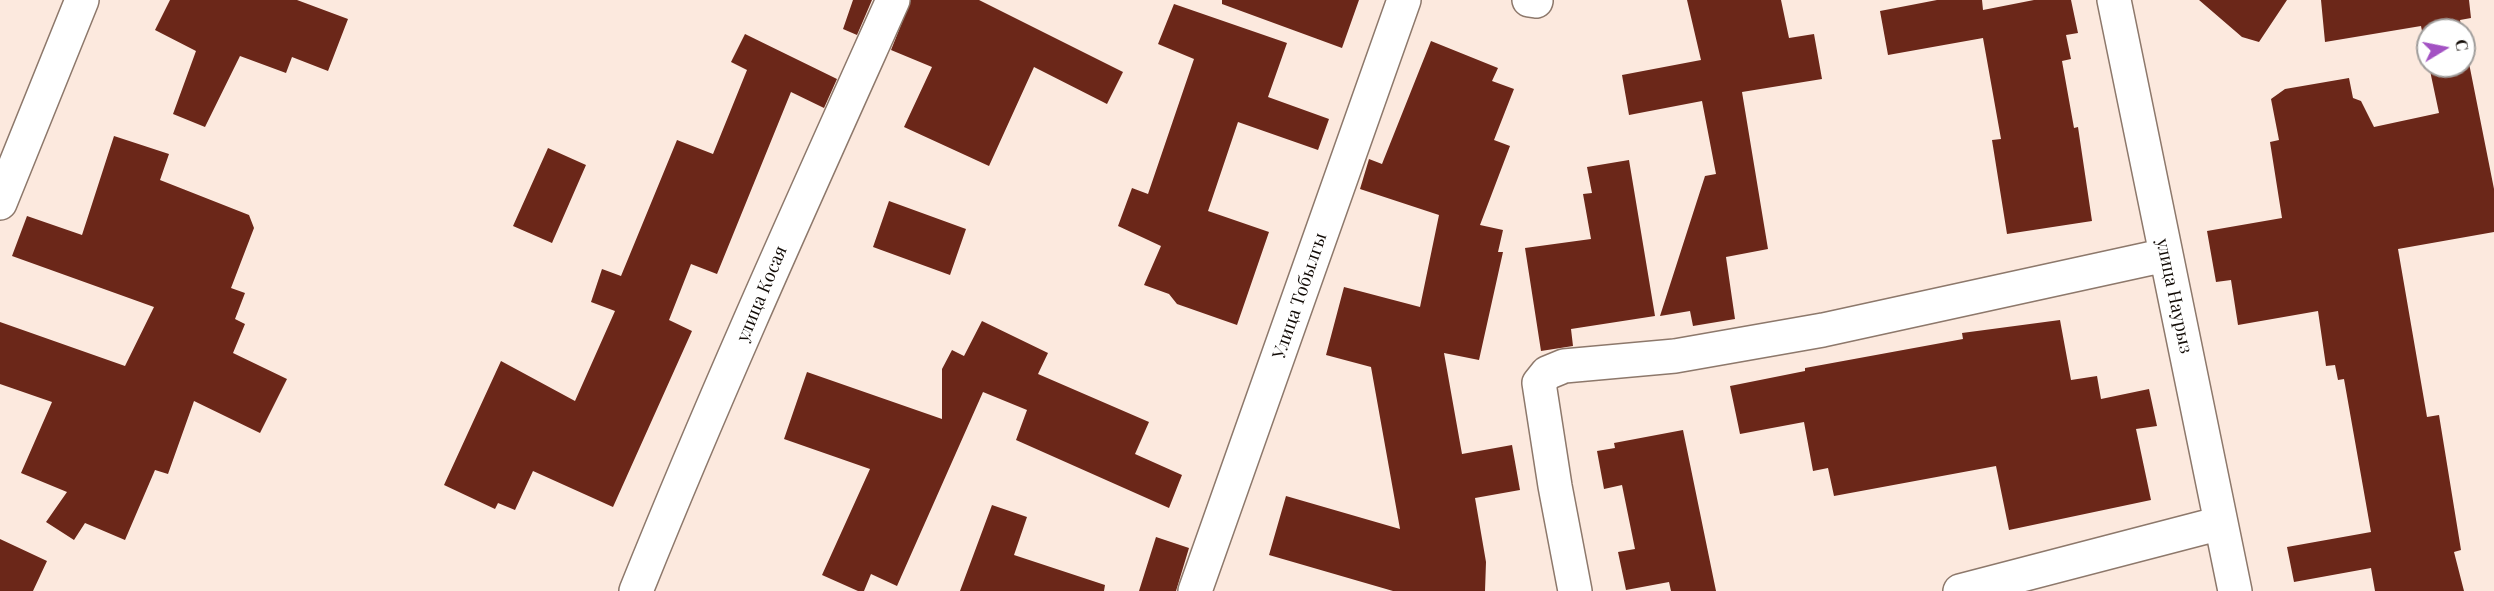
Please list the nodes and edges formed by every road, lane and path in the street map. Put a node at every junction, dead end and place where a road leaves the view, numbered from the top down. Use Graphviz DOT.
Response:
graph roads {
  1 [pos="82,0"];
  2 [pos="893,0"];
  3 [pos="1404,0"];
  4 [pos="1529,0"];
  5 [pos="2114,0"];
  6 [pos="1536,1"];
  7 [pos="0,203"];
  8 [pos="2166,255"];
  9 [pos="2221,523"];
  10 [pos="636,591"];
  11 [pos="1195,591"];
  12 [pos="1575,591"];
  13 [pos="1960,591"];
  14 [pos="2235,591"];
  1 -- 7 [label="street"];
  2 -- 10 [label="street, улица Косая"];
  3 -- 11 [label="street, Улица Тобылгы"];
  4 -- 6 [label="street"];
  5 -- 8 [label="street, улица Наурыз"];
  8 -- 9 [label="street, улица Наурыз"];
  8 -- 12 [label="street"];
  9 -- 13 [label="street"];
  9 -- 14 [label="street, улица Наурыз"];
}
